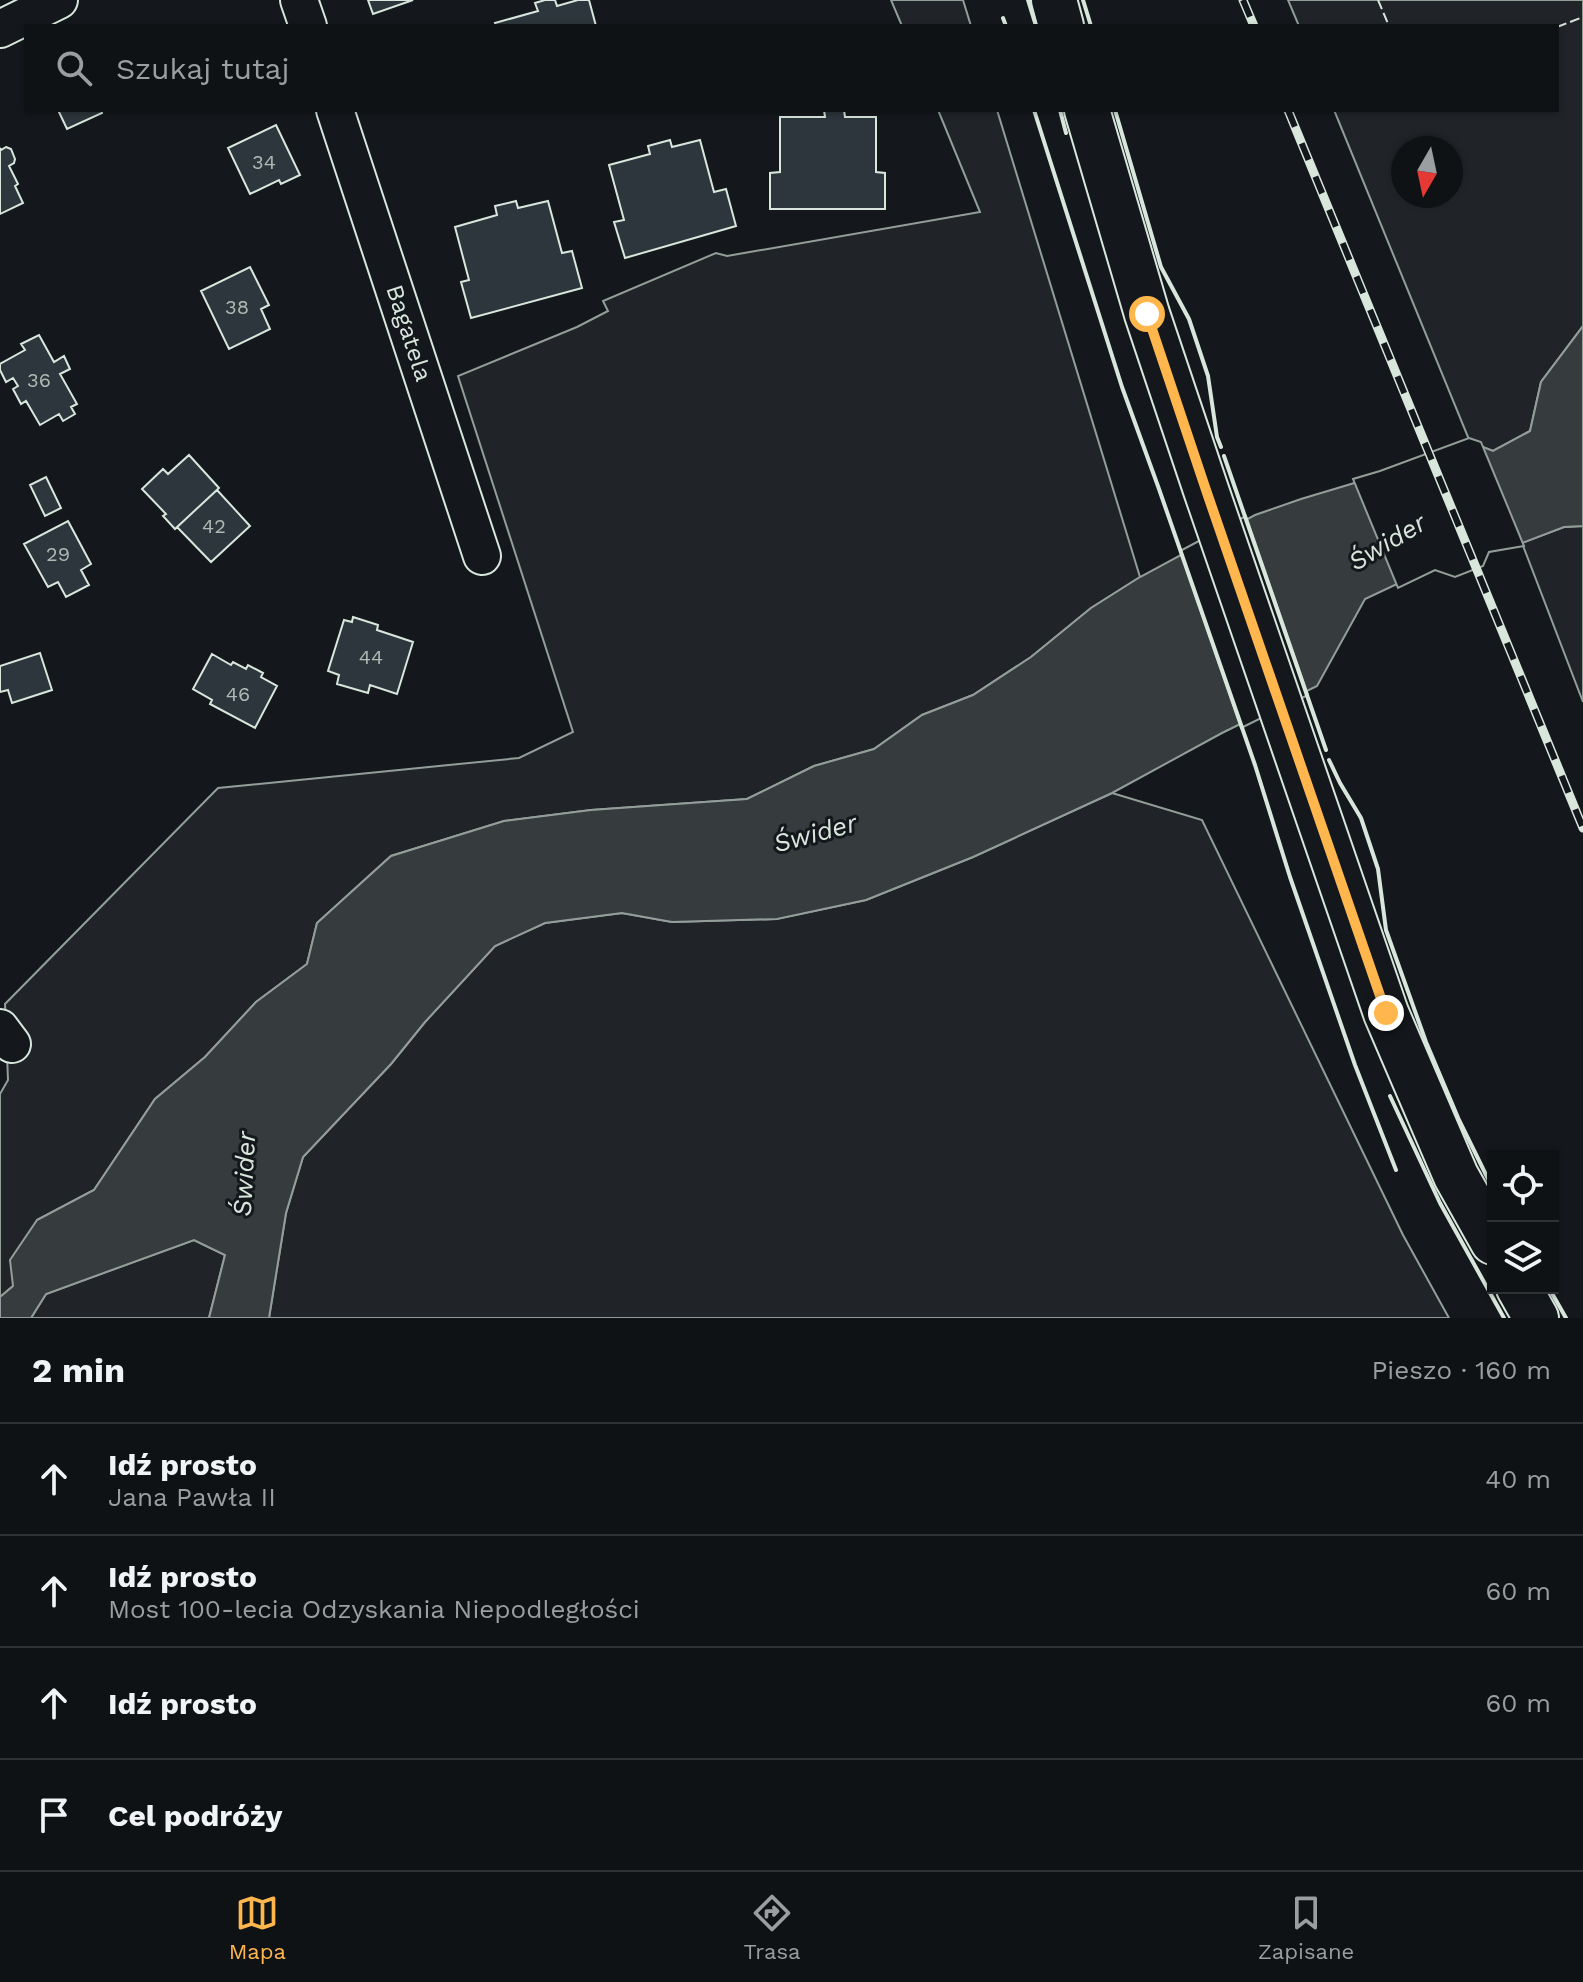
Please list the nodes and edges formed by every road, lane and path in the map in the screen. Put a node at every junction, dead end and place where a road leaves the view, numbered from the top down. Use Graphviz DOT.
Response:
graph roads {
  1 [pos="59,0"];
  2 [pos="299,0"];
  3 [pos="1054,0"];
  4 [pos="307,24"];
  5 [pos="1060,24"];
  6 [pos="0,29"];
  7 [pos="336,112"];
  8 [pos="1088,112"];
  9 [pos="482,556"];
  10 [pos="1487,1231"];
  11 [pos="1522,1294"];
  12 [pos="1536,1318"];
  1 -- 6 [label="street"];
  2 -- 4 [label="street"];
  3 -- 5 [label="main road"];
  7 -- 9 [label="street, Bagatela"];
  8 -- 10 [label="main road"];
  11 -- 12 [label="main road"];
}
